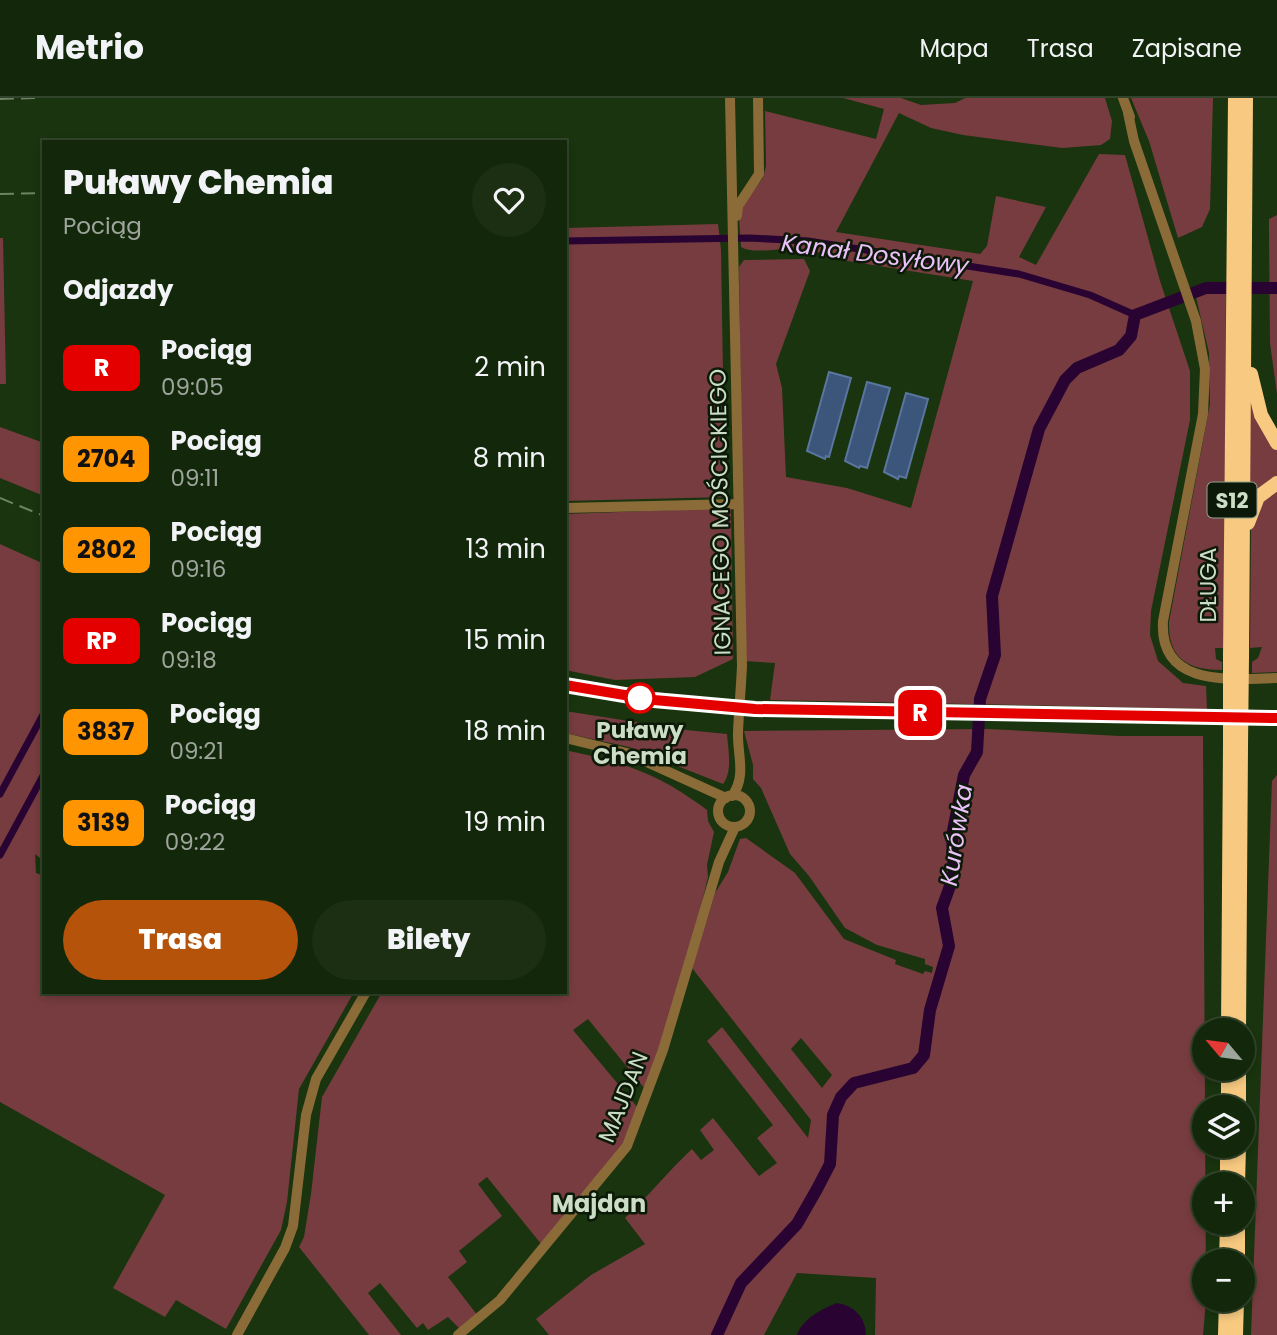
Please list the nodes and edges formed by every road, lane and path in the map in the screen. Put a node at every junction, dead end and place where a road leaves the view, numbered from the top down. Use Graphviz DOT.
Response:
graph roads {
  1 [pos="730,98"];
  2 [pos="758,98"];
  3 [pos="1123,98"];
  4 [pos="1235,98"];
  5 [pos="1246,98"];
  6 [pos="732,188"];
  7 [pos="746,194"];
  8 [pos="734,229"];
  9 [pos="1239,275"];
  10 [pos="1239,298"];
  11 [pos="1244,335"];
  12 [pos="1277,443"];
  13 [pos="1277,483"];
  14 [pos="737,504"];
  15 [pos="567,508"];
  16 [pos="1243,541"];
  17 [pos="1236,656"];
  18 [pos="1277,678"];
  19 [pos="567,738"];
  20 [pos="741,757"];
  21 [pos="694,783"];
  22 [pos="729,797"];
  23 [pos="744,800"];
  24 [pos="718,809"];
  25 [pos="722,822"];
  26 [pos="735,827"];
  27 [pos="719,862"];
  28 [pos="365,994"];
  29 [pos="1234,1004"];
  30 [pos="1231,1018"];
  31 [pos="1237,1018"];
  32 [pos="1225,1312"];
  33 [pos="1237,1312"];
  34 [pos="237,1335"];
  35 [pos="458,1335"];
  36 [pos="1224,1335"];
  37 [pos="1236,1335"];
  1 -- 6 [label="street, IGNACEGO MOŚCICKIEGO"];
  2 -- 7 [label="street, IGNACEGO MOŚCICKIEGO"];
  3 -- 18 [label="street"];
  4 -- 9 [label="highway, S12"];
  5 -- 9 [label="highway, S12"];
  6 -- 7 [label="street"];
  6 -- 8 [label="street, IGNACEGO MOŚCICKIEGO"];
  7 -- 8 [label="street, IGNACEGO MOŚCICKIEGO"];
  8 -- 14 [label="street, IGNACEGO MOŚCICKIEGO"];
  9 -- 10 [label="highway, S12"];
  10 -- 11 [label="highway, S12"];
  10 -- 17 [label="highway, DŁUGA / S12"];
  11 -- 12 [label="highway"];
  11 -- 16 [label="highway, S12"];
  13 -- 16 [label="highway"];
  14 -- 15 [label="street"];
  14 -- 20 [label="street, IGNACEGO MOŚCICKIEGO"];
  16 -- 17 [label="highway, DŁUGA / S12"];
  17 -- 29 [label="highway, DŁUGA / S12, bridge"];
  19 -- 21 [label="street"];
  20 -- 22 [label="street, IGNACEGO MOŚCICKIEGO"];
  20 -- 23 [label="street, IGNACEGO MOŚCICKIEGO"];
  21 -- 22 [label="street"];
  21 -- 24 [label="street"];
  22 -- 23 [label="street"];
  22 -- 24 [label="street"];
  23 -- 26 [label="street"];
  24 -- 25 [label="street"];
  25 -- 26 [label="street"];
  25 -- 27 [label="street, MAJDAN"];
  26 -- 27 [label="street, MAJDAN"];
  27 -- 35 [label="street, MAJDAN"];
  28 -- 34 [label="street"];
  29 -- 30 [label="highway, DŁUGA / S12"];
  29 -- 31 [label="highway, DŁUGA / S12"];
  32 -- 36 [label="highway"];
  33 -- 37 [label="highway"];
}
